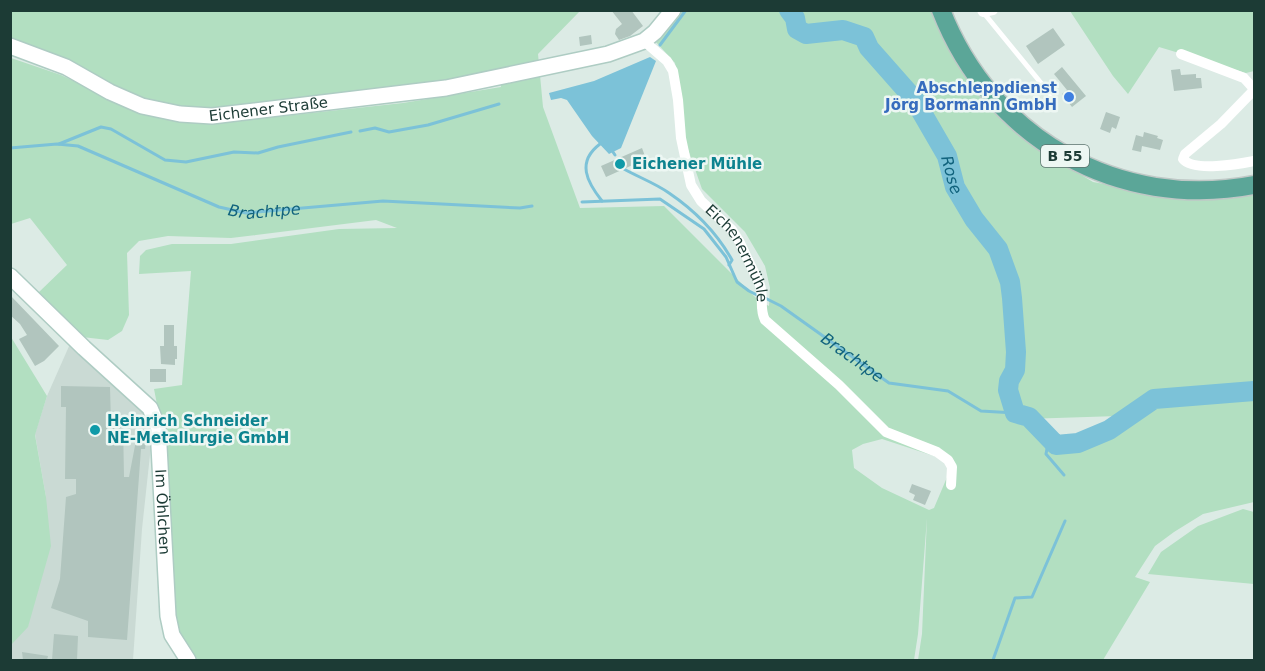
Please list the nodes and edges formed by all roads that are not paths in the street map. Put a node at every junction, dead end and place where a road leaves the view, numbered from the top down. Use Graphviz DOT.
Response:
graph roads {
  1 [pos="673,10"];
  2 [pos="941,10"];
  3 [pos="986,11"];
  4 [pos="644,41"];
  5 [pos="10,46"];
  6 [pos="1181,54"];
  7 [pos="1254,90"];
  8 [pos="1050,94"];
  9 [pos="1254,161"];
  10 [pos="1254,185"];
  11 [pos="10,276"];
  12 [pos="951,485"];
  13 [pos="188,660"];
  1 -- 4 [label="main road"];
  2 -- 10 [label="main road, B 55"];
  3 -- 8 [label="lane"];
  4 -- 5 [label="main road, Eichener Straße"];
  4 -- 12 [label="street, Eichenermühle"];
  6 -- 7 [label="street"];
  7 -- 9 [label="street"];
  11 -- 13 [label="main road, Im Öhlchen"];
}
